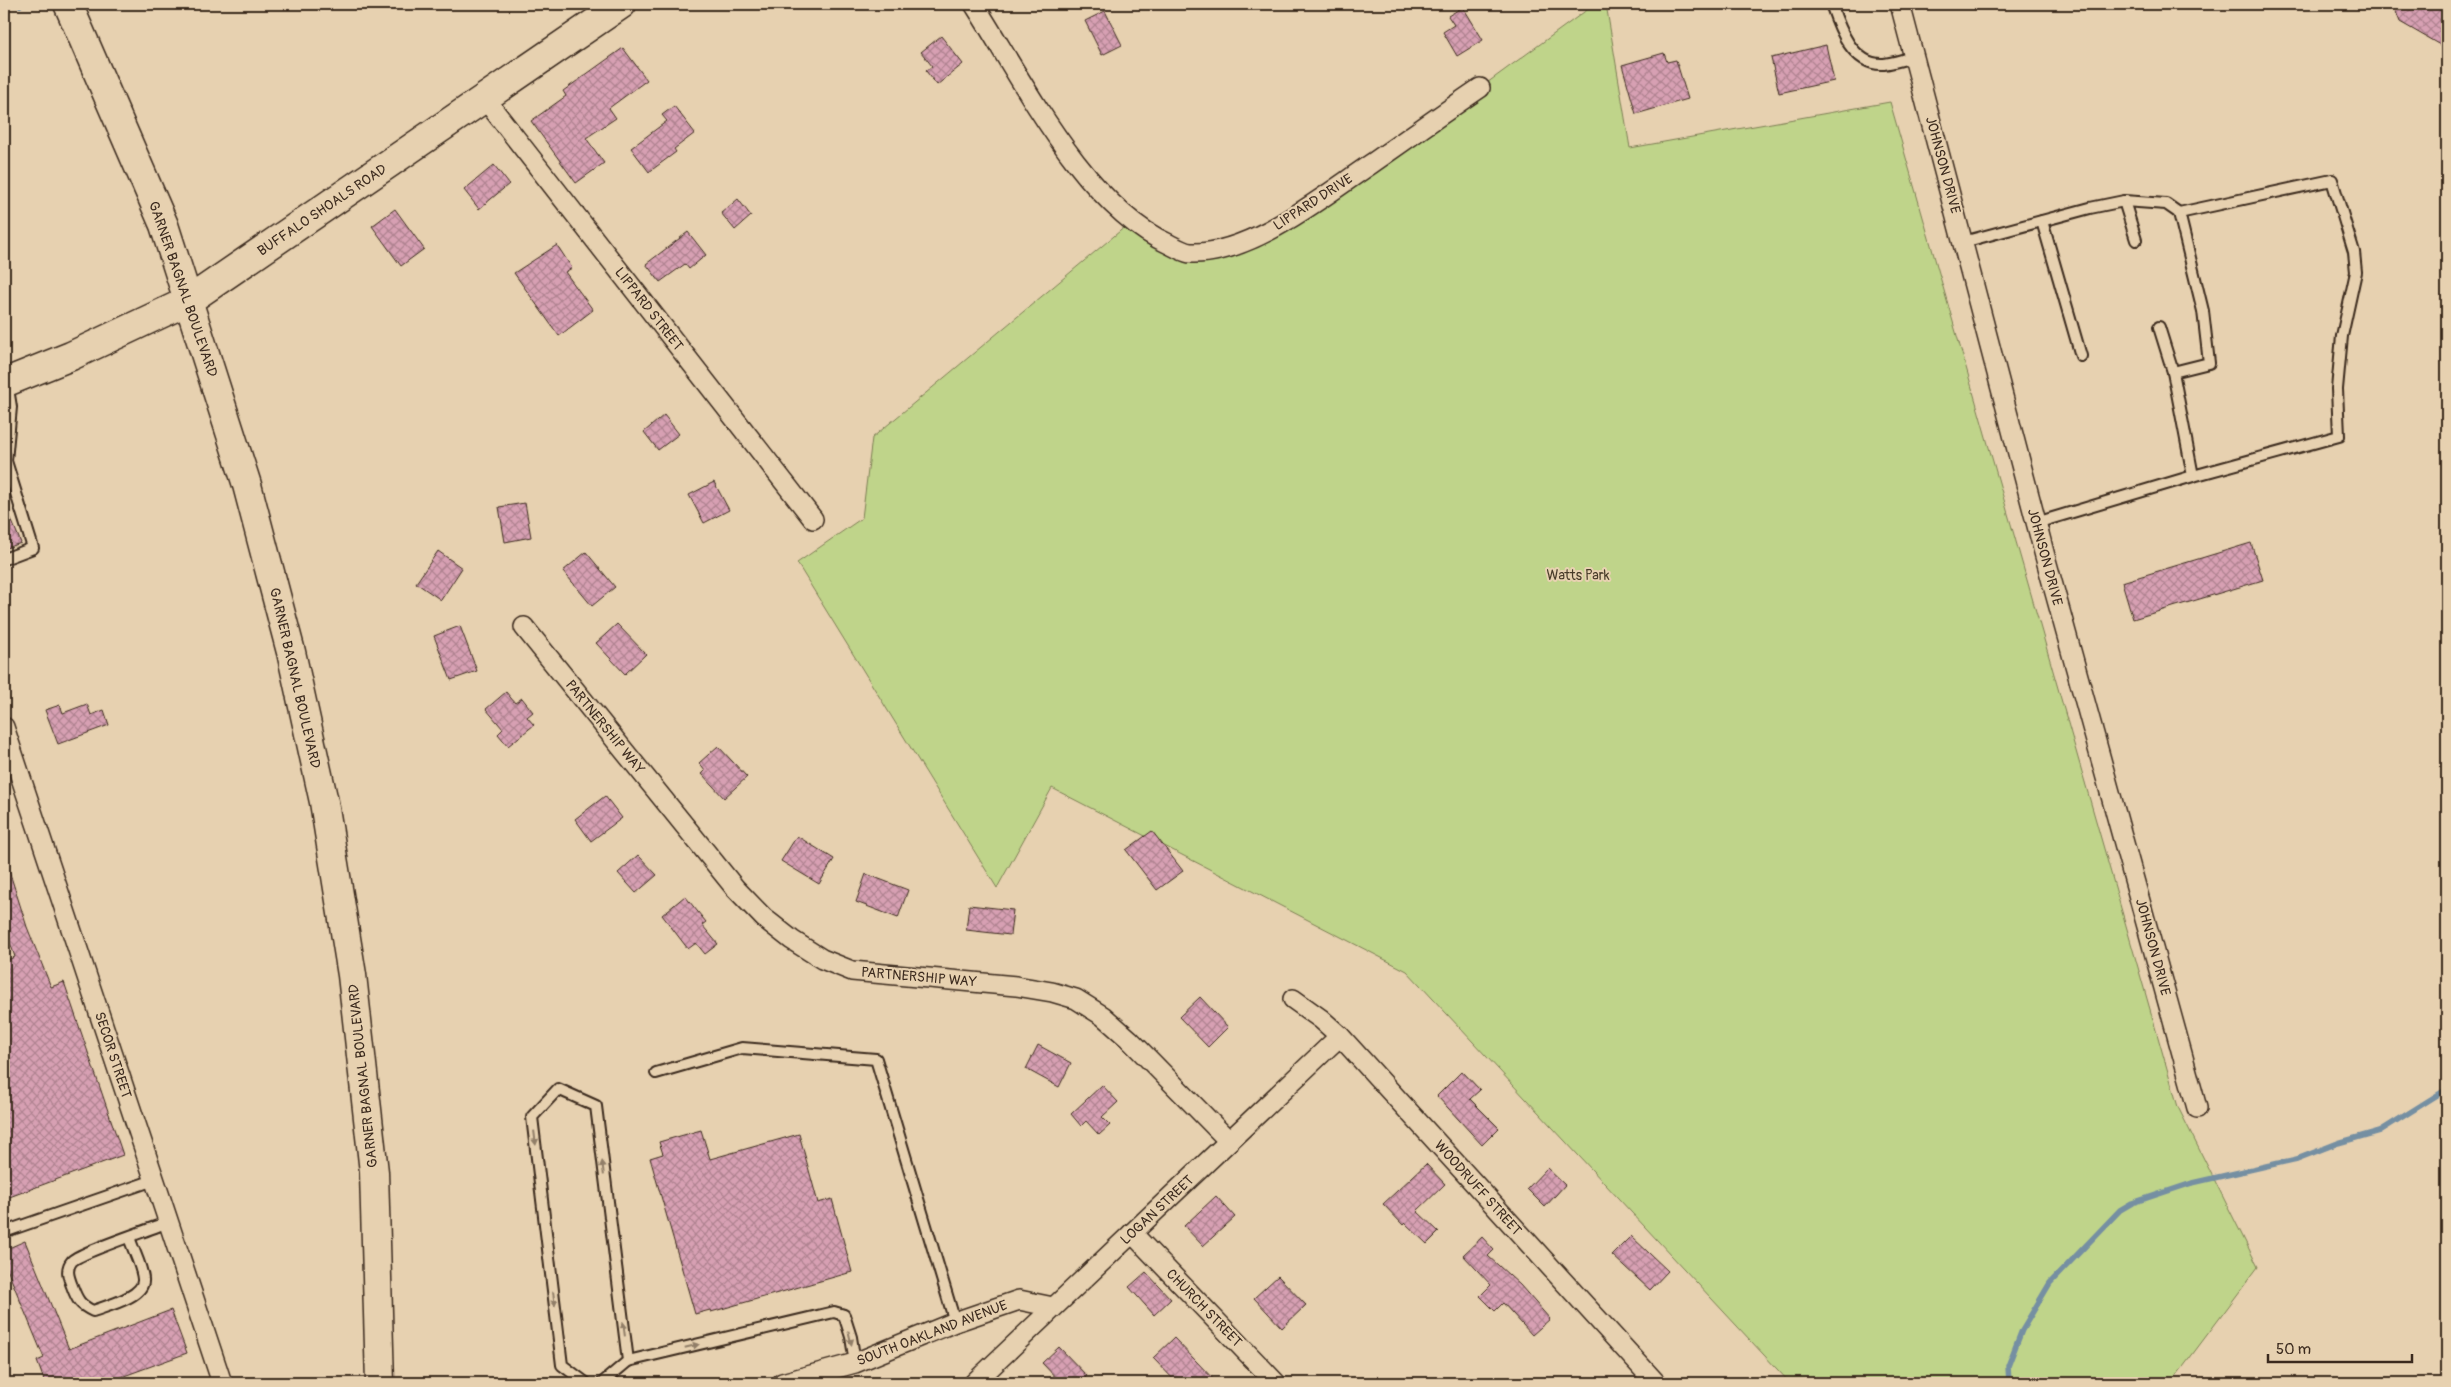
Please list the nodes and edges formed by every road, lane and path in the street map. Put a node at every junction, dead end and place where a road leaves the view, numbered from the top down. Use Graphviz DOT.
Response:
graph roads {
  1 [pos="68,4"];
  2 [pos="622,4"];
  3 [pos="974,4"];
  4 [pos="1831,4"];
  5 [pos="1900,4"];
  6 [pos="1914,57"];
  7 [pos="1480,88"];
  8 [pos="485,99"];
  9 [pos="2124,201"];
  10 [pos="2179,213"];
  11 [pos="2042,220"];
  12 [pos="2136,240"];
  13 [pos="1963,242"];
  14 [pos="188,301"];
  15 [pos="2159,328"];
  16 [pos="2081,356"];
  17 [pos="2173,372"];
  18 [pos="5,382"];
  19 [pos="2193,476"];
  20 [pos="814,519"];
  21 [pos="2036,523"];
  22 [pos="4,559"];
  23 [pos="524,627"];
  24 [pos="4,727"];
  25 [pos="1293,1000"];
  26 [pos="1340,1036"];
  27 [pos="656,1073"];
  28 [pos="2197,1108"];
  29 [pos="1229,1141"];
  30 [pos="154,1180"];
  31 [pos="168,1222"];
  32 [pos="4,1232"];
  33 [pos="1132,1233"];
  34 [pos="129,1237"];
  35 [pos="1053,1307"];
  36 [pos="955,1322"];
  37 [pos="628,1361"];
  38 [pos="855,1363"];
  39 [pos="222,1383"];
  40 [pos="380,1383"];
  41 [pos="586,1383"];
  42 [pos="602,1383"];
  43 [pos="782,1383"];
  44 [pos="974,1383"];
  45 [pos="1276,1383"];
  46 [pos="1656,1383"];
  1 -- 14 [label="main road, GARNER BAGNAL BOULEVARD"];
  2 -- 8 [label="main road, BUFFALO SHOALS ROAD"];
  3 -- 7 [label="street, LIPPARD DRIVE"];
  4 -- 6 [label="lane"];
  5 -- 6 [label="street, JOHNSON DRIVE"];
  6 -- 13 [label="street, JOHNSON DRIVE"];
  8 -- 14 [label="main road, BUFFALO SHOALS ROAD"];
  8 -- 20 [label="street, LIPPARD STREET"];
  9 -- 10 [label="lane"];
  9 -- 11 [label="lane"];
  9 -- 12 [label="lane"];
  10 -- 17 [label="lane"];
  10 -- 19 [label="lane"];
  11 -- 13 [label="lane"];
  11 -- 16 [label="lane"];
  13 -- 21 [label="street, JOHNSON DRIVE"];
  14 -- 18 [label="main road, BUFFALO SHOALS ROAD"];
  14 -- 40 [label="main road, GARNER BAGNAL BOULEVARD"];
  15 -- 17 [label="lane"];
  17 -- 19 [label="lane"];
  18 -- 22 [label="lane"];
  19 -- 21 [label="lane"];
  21 -- 28 [label="street, JOHNSON DRIVE"];
  23 -- 29 [label="street, PARTNERSHIP WAY"];
  24 -- 30 [label="street, SECOR STREET"];
  25 -- 26 [label="street, WOODRUFF STREET"];
  26 -- 29 [label="street, LOGAN STREET"];
  26 -- 46 [label="street, WOODRUFF STREET"];
  27 -- 36 [label="lane"];
  29 -- 33 [label="street, LOGAN STREET"];
  30 -- 31 [label="street, SECOR STREET"];
  30 -- 32 [label="lane"];
  31 -- 34 [label="lane"];
  31 -- 39 [label="street, SECOR STREET"];
  33 -- 35 [label="street, LOGAN STREET"];
  33 -- 45 [label="street, CHURCH STREET"];
  34 -- 34 [label="lane"];
  35 -- 36 [label="street, SOUTH OAKLAND AVENUE"];
  35 -- 44 [label="street, LOGAN STREET"];
  36 -- 38 [label="street, SOUTH OAKLAND AVENUE"];
  37 -- 38 [label="lane, one-way"];
  37 -- 41 [label="lane, one-way"];
  37 -- 42 [label="lane"];
  38 -- 43 [label="street, SOUTH OAKLAND AVENUE"];
}
